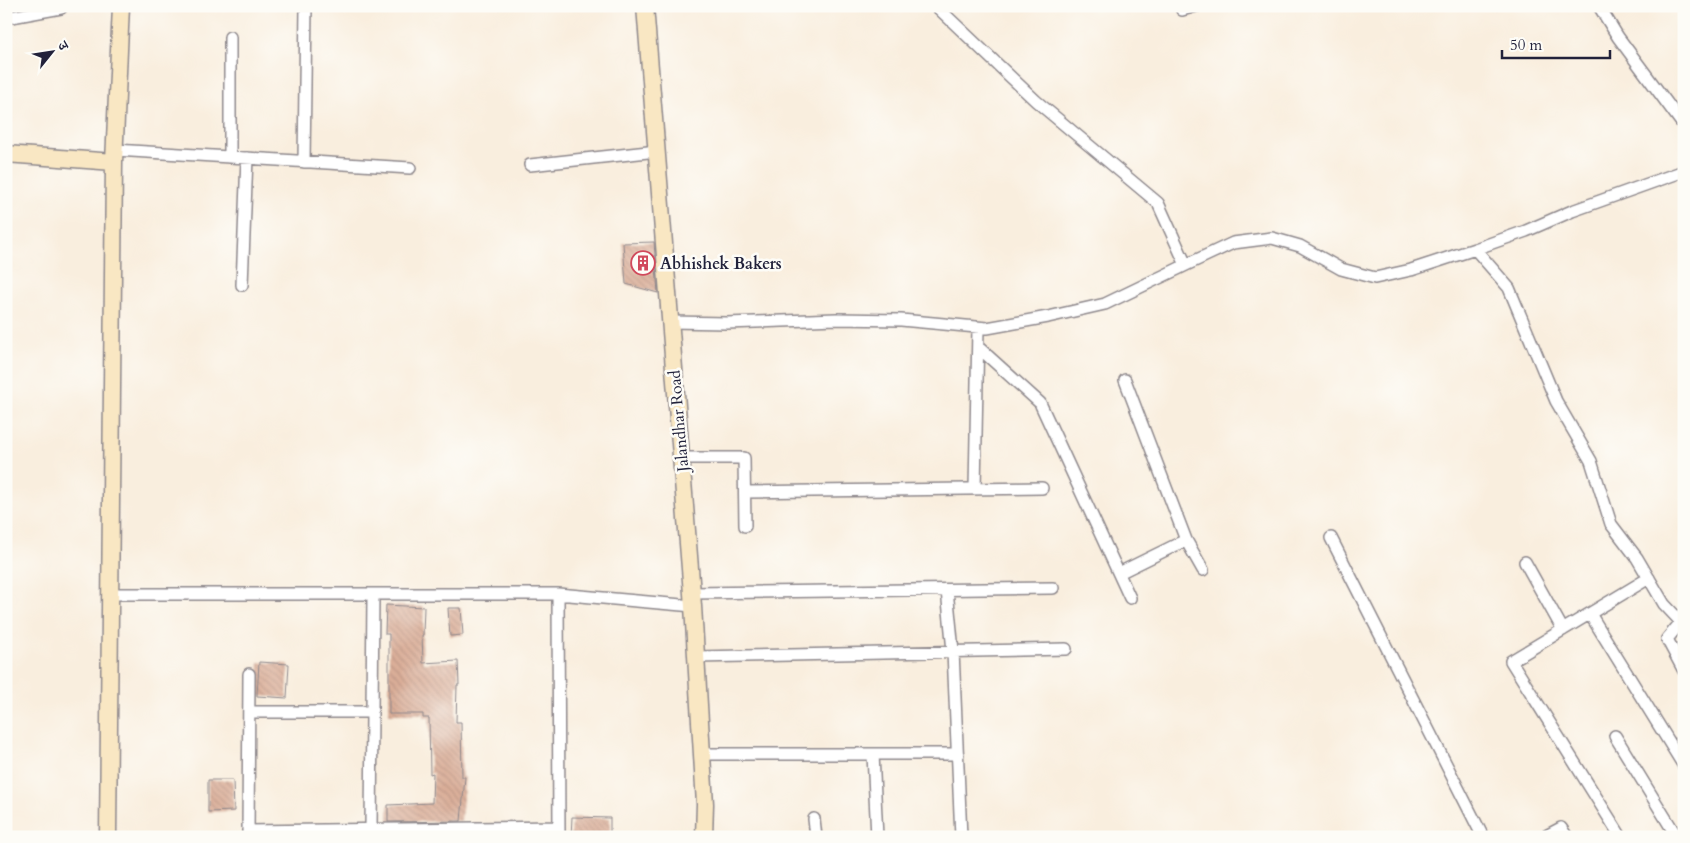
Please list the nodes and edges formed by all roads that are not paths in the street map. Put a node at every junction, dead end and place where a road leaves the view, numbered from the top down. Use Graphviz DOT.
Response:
graph roads {
  1 [pos="122,6"];
  2 [pos="306,6"];
  3 [pos="645,6"];
  4 [pos="936,6"];
  5 [pos="1196,6"];
  6 [pos="1599,6"];
  7 [pos="61,8"];
  8 [pos="1182,10"];
  9 [pos="6,18"];
  10 [pos="230,37"];
  11 [pos="1684,126"];
  12 [pos="656,151"];
  13 [pos="6,154"];
  14 [pos="115,156"];
  15 [pos="230,157"];
  16 [pos="247,158"];
  17 [pos="304,162"];
  18 [pos="530,165"];
  19 [pos="410,168"];
  20 [pos="1684,171"];
  21 [pos="1475,249"];
  22 [pos="1186,265"];
  23 [pos="242,285"];
  24 [pos="670,322"];
  25 [pos="978,328"];
  26 [pos="978,347"];
  27 [pos="1125,380"];
  28 [pos="681,458"];
  29 [pos="1042,488"];
  30 [pos="975,489"];
  31 [pos="745,492"];
  32 [pos="746,526"];
  33 [pos="1331,538"];
  34 [pos="1186,540"];
  35 [pos="1524,562"];
  36 [pos="1203,570"];
  37 [pos="1119,573"];
  38 [pos="1649,578"];
  39 [pos="1053,588"];
  40 [pos="947,590"];
  41 [pos="112,594"];
  42 [pos="373,594"];
  43 [pos="558,594"];
  44 [pos="1130,598"];
  45 [pos="692,600"];
  46 [pos="1679,613"];
  47 [pos="1590,614"];
  48 [pos="1563,630"];
  49 [pos="1066,649"];
  50 [pos="953,651"];
  51 [pos="696,657"];
  52 [pos="1684,672"];
  53 [pos="249,674"];
  54 [pos="249,712"];
  55 [pos="372,712"];
  56 [pos="1614,736"];
  57 [pos="702,754"];
  58 [pos="873,754"];
  59 [pos="958,754"];
  60 [pos="1684,766"];
  61 [pos="814,819"];
  62 [pos="371,829"];
  63 [pos="559,832"];
  64 [pos="248,834"];
  65 [pos="108,837"];
  66 [pos="704,837"];
  67 [pos="816,837"];
  68 [pos="877,837"];
  69 [pos="961,837"];
  70 [pos="1483,837"];
  71 [pos="1544,837"];
  72 [pos="1567,837"];
  73 [pos="1621,837"];
  74 [pos="1677,837"];
  1 -- 14 [label="main road"];
  2 -- 17 [label="street"];
  3 -- 12 [label="main road, Jalandhar Road"];
  4 -- 22 [label="street"];
  5 -- 8 [label="street"];
  6 -- 11 [label="street"];
  7 -- 9 [label="street"];
  10 -- 15 [label="street"];
  12 -- 18 [label="street"];
  12 -- 24 [label="main road, Jalandhar Road"];
  13 -- 14 [label="main road"];
  14 -- 15 [label="street"];
  14 -- 41 [label="main road"];
  15 -- 16 [label="street"];
  16 -- 17 [label="street"];
  16 -- 23 [label="street"];
  17 -- 19 [label="street"];
  20 -- 21 [label="street"];
  21 -- 22 [label="street"];
  21 -- 38 [label="street"];
  22 -- 25 [label="street"];
  24 -- 25 [label="street"];
  24 -- 28 [label="main road, Jalandhar Road"];
  25 -- 26 [label="street"];
  26 -- 30 [label="street"];
  26 -- 37 [label="street"];
  27 -- 34 [label="street"];
  28 -- 31 [label="street"];
  28 -- 45 [label="main road, Jalandhar Road"];
  29 -- 30 [label="street"];
  30 -- 31 [label="street"];
  31 -- 32 [label="street"];
  33 -- 70 [label="street"];
  34 -- 36 [label="street"];
  34 -- 37 [label="street"];
  35 -- 48 [label="street"];
  37 -- 44 [label="street"];
  38 -- 46 [label="street"];
  38 -- 47 [label="street"];
  39 -- 40 [label="street"];
  40 -- 45 [label="street"];
  40 -- 50 [label="street"];
  41 -- 42 [label="street"];
  41 -- 65 [label="main road"];
  42 -- 43 [label="street"];
  42 -- 55 [label="street"];
  43 -- 45 [label="street"];
  43 -- 63 [label="street"];
  45 -- 51 [label="main road, Jalandhar Road"];
  46 -- 52 [label="street"];
  47 -- 48 [label="street"];
  47 -- 60 [label="street"];
  48 -- 73 [label="street"];
  49 -- 50 [label="street"];
  50 -- 51 [label="street"];
  50 -- 59 [label="street"];
  51 -- 57 [label="main road, Jalandhar Road"];
  53 -- 54 [label="street"];
  54 -- 55 [label="street"];
  54 -- 64 [label="street"];
  55 -- 62 [label="street"];
  56 -- 74 [label="street"];
  57 -- 58 [label="street"];
  57 -- 66 [label="main road, Jalandhar Road"];
  58 -- 59 [label="street"];
  58 -- 68 [label="street"];
  59 -- 69 [label="street"];
  61 -- 67 [label="street"];
  62 -- 63 [label="street"];
  62 -- 64 [label="street"];
  71 -- 72 [label="street"];
}
